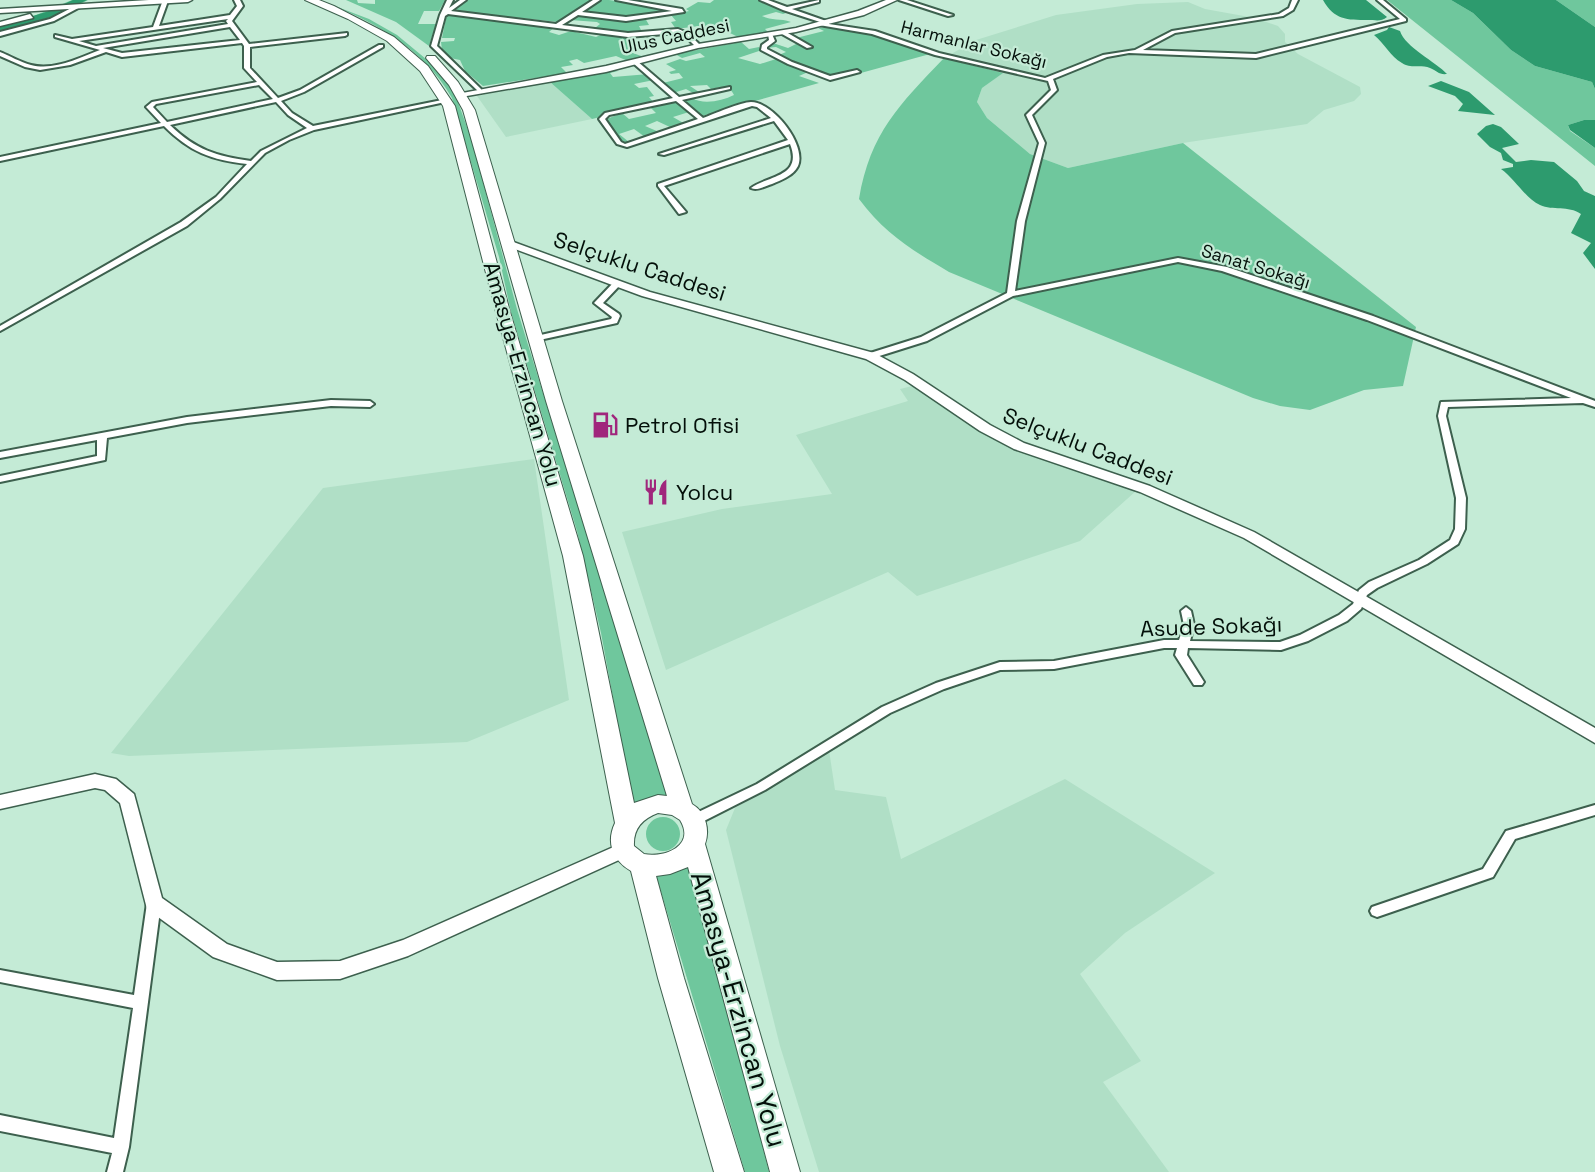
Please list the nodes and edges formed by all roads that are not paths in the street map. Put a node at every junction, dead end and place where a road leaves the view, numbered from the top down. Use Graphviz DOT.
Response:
graph roads {
  1 [pos="188,0"];
  2 [pos="237,0"];
  3 [pos="310,0"];
  4 [pos="332,0"];
  5 [pos="450,0"];
  6 [pos="463,0"];
  7 [pos="597,0"];
  8 [pos="619,0"];
  9 [pos="763,0"];
  10 [pos="893,0"];
  11 [pos="903,0"];
  12 [pos="1295,0"];
  13 [pos="1380,0"];
  14 [pos="165,1"];
  15 [pos="817,1"];
  16 [pos="72,4"];
  17 [pos="676,4"];
  18 [pos="49,8"];
  19 [pos="668,8"];
  20 [pos="784,9"];
  21 [pos="0,11"];
  22 [pos="445,12"];
  23 [pos="576,13"];
  24 [pos="950,15"];
  25 [pos="231,17"];
  26 [pos="824,23"];
  27 [pos="0,24"];
  28 [pos="231,25"];
  29 [pos="558,25"];
  30 [pos="156,27"];
  31 [pos="784,33"];
  32 [pos="0,34"];
  33 [pos="345,34"];
  34 [pos="770,35"];
  35 [pos="57,36"];
  36 [pos="73,40"];
  37 [pos="246,43"];
  38 [pos="381,46"];
  39 [pos="698,46"];
  40 [pos="809,47"];
  41 [pos="94,48"];
  42 [pos="1137,50"];
  43 [pos="104,51"];
  44 [pos="0,54"];
  45 [pos="635,62"];
  46 [pos="857,72"];
  47 [pos="1050,80"];
  48 [pos="260,82"];
  49 [pos="728,88"];
  50 [pos="479,90"];
  51 [pos="454,97"];
  52 [pos="276,100"];
  53 [pos="678,100"];
  54 [pos="776,118"];
  55 [pos="702,120"];
  56 [pos="165,123"];
  57 [pos="312,128"];
  58 [pos="792,141"];
  59 [pos="662,154"];
  60 [pos="0,159"];
  61 [pos="253,163"];
  62 [pos="754,188"];
  63 [pos="682,212"];
  64 [pos="508,243"];
  65 [pos="617,284"];
  66 [pos="1011,294"];
  67 [pos="0,330"];
  68 [pos="535,339"];
  69 [pos="870,356"];
  70 [pos="1589,402"];
  71 [pos="370,404"];
  72 [pos="102,435"];
  73 [pos="0,455"];
  74 [pos="0,479"];
  75 [pos="1360,600"];
  76 [pos="1186,610"];
  77 [pos="1182,644"];
  78 [pos="1198,682"];
  79 [pos="1595,736"];
  80 [pos="2,805"];
  81 [pos="1595,810"];
  82 [pos="626,821"];
  83 [pos="690,825"];
  84 [pos="633,857"];
  85 [pos="153,903"];
  86 [pos="1377,911"];
  87 [pos="0,976"];
  88 [pos="140,1003"];
  89 [pos="0,1123"];
  90 [pos="121,1147"];
  91 [pos="115,1172"];
  92 [pos="729,1172"];
  93 [pos="785,1172"];
  1 -- 14 [label="street"];
  2 -- 25 [label="street"];
  3 -- 51 [label="highway, Amasya-Erzincan Yolu"];
  4 -- 51 [label="highway, Amasya-Erzincan Yolu"];
  5 -- 22 [label="street"];
  6 -- 22 [label="street"];
  7 -- 23 [label="street"];
  8 -- 19 [label="street"];
  9 -- 20 [label="street, Harmanlar Sokağı"];
  10 -- 26 [label="street, Ulus Caddesi"];
  11 -- 24 [label="street"];
  12 -- 42 [label="street"];
  13 -- 42 [label="street, Harmanlar Sokağı"];
  14 -- 16 [label="street"];
  14 -- 30 [label="street"];
  15 -- 20 [label="street"];
  15 -- 26 [label="street"];
  16 -- 18 [label="street"];
  16 -- 32 [label="street"];
  17 -- 19 [label="street"];
  18 -- 21 [label="street"];
  18 -- 27 [label="street"];
  19 -- 23 [label="street"];
  20 -- 26 [label="street, Harmanlar Sokağı"];
  22 -- 29 [label="street"];
  22 -- 50 [label="street"];
  23 -- 29 [label="street"];
  25 -- 28 [label="street"];
  25 -- 30 [label="street"];
  26 -- 31 [label="street, Ulus Caddesi"];
  26 -- 47 [label="street, Harmanlar Sokağı"];
  28 -- 37 [label="street"];
  28 -- 41 [label="street"];
  29 -- 39 [label="street"];
  30 -- 36 [label="street"];
  31 -- 34 [label="street, Ulus Caddesi"];
  31 -- 40 [label="street"];
  33 -- 37 [label="street"];
  34 -- 39 [label="street, Ulus Caddesi"];
  34 -- 46 [label="street"];
  35 -- 36 [label="street"];
  36 -- 41 [label="street"];
  37 -- 43 [label="street"];
  37 -- 48 [label="street"];
  38 -- 52 [label="street"];
  39 -- 45 [label="street, Ulus Caddesi"];
  41 -- 43 [label="street"];
  42 -- 47 [label="street, Harmanlar Sokağı"];
  43 -- 44 [label="street"];
  45 -- 50 [label="street, Ulus Caddesi"];
  45 -- 53 [label="street"];
  47 -- 66 [label="street"];
  48 -- 52 [label="street"];
  48 -- 56 [label="street"];
  49 -- 53 [label="street"];
  50 -- 51 [label="street, Ulus Caddesi"];
  51 -- 57 [label="street"];
  51 -- 64 [label="highway, Amasya-Erzincan Yolu"];
  51 -- 82 [label="highway, Amasya-Erzincan Yolu"];
  52 -- 56 [label="street"];
  52 -- 57 [label="street"];
  53 -- 55 [label="street"];
  53 -- 55 [label="street"];
  54 -- 55 [label="street"];
  54 -- 58 [label="street"];
  54 -- 59 [label="street"];
  56 -- 60 [label="street"];
  56 -- 61 [label="street"];
  57 -- 61 [label="street"];
  58 -- 62 [label="street"];
  58 -- 63 [label="street"];
  61 -- 67 [label="street"];
  64 -- 65 [label="street, Selçuklu Caddesi"];
  64 -- 68 [label="highway, Amasya-Erzincan Yolu"];
  65 -- 68 [label="street"];
  65 -- 69 [label="street, Selçuklu Caddesi"];
  66 -- 69 [label="street, Sanat Sokağı"];
  66 -- 70 [label="street, Sanat Sokağı"];
  68 -- 83 [label="highway, Amasya-Erzincan Yolu"];
  69 -- 75 [label="street, Selçuklu Caddesi"];
  70 -- 75 [label="street, Asude Sokağı"];
  71 -- 72 [label="street"];
  72 -- 73 [label="street"];
  72 -- 74 [label="street"];
  75 -- 77 [label="street, Asude Sokağı"];
  75 -- 79 [label="street, Selçuklu Caddesi"];
  76 -- 77 [label="street"];
  77 -- 78 [label="street"];
  77 -- 83 [label="street, Asude Sokağı"];
  80 -- 85 [label="street"];
  81 -- 86 [label="street"];
  82 -- 83 [label="highway"];
  82 -- 84 [label="highway"];
  83 -- 84 [label="highway"];
  83 -- 93 [label="highway, Amasya-Erzincan Yolu"];
  84 -- 85 [label="street"];
  84 -- 92 [label="highway"];
  85 -- 88 [label="street"];
  87 -- 88 [label="street"];
  88 -- 90 [label="street"];
  89 -- 90 [label="street"];
  90 -- 91 [label="street"];
}
